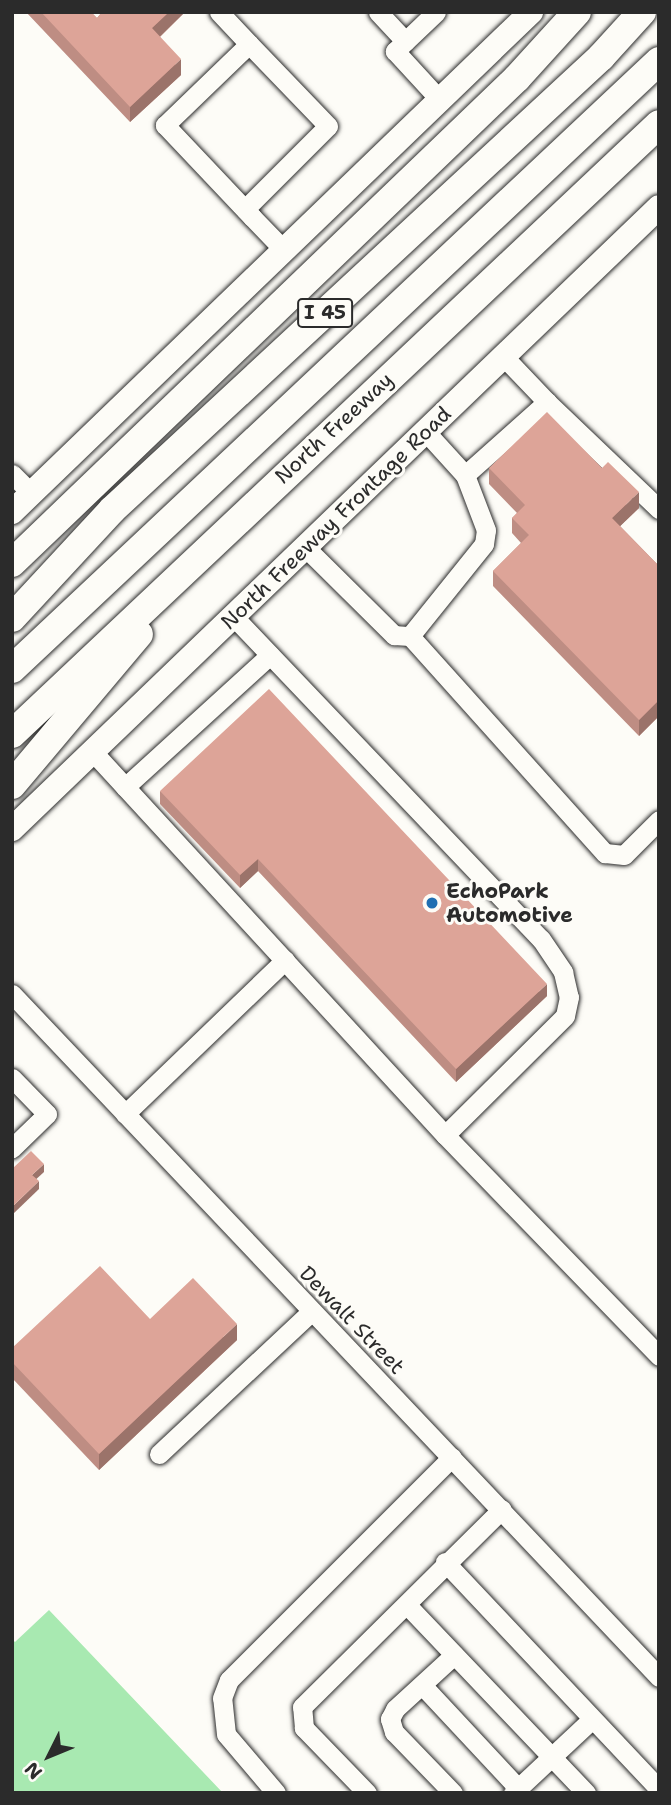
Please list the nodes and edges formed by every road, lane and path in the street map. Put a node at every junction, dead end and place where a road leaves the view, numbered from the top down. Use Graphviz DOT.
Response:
graph roads {
  1 [pos="219,12"];
  2 [pos="378,12"];
  3 [pos="436,12"];
  4 [pos="531,12"];
  5 [pos="577,12"];
  6 [pos="642,12"];
  7 [pos="405,41"];
  8 [pos="249,44"];
  9 [pos="659,61"];
  10 [pos="440,100"];
  11 [pos="659,124"];
  12 [pos="659,207"];
  13 [pos="245,209"];
  14 [pos="284,250"];
  15 [pos="504,357"];
  16 [pos="548,402"];
  17 [pos="426,432"];
  18 [pos="12,474"];
  19 [pos="466,475"];
  20 [pos="31,493"];
  21 [pos="659,509"];
  22 [pos="12,512"];
  23 [pos="233,523"];
  24 [pos="306,548"];
  25 [pos="12,563"];
  26 [pos="233,617"];
  27 [pos="12,618"];
  28 [pos="410,636"];
  29 [pos="270,655"];
  30 [pos="12,669"];
  31 [pos="12,734"];
  32 [pos="93,752"];
  33 [pos="12,785"];
  34 [pos="125,787"];
  35 [pos="659,820"];
  36 [pos="12,829"];
  37 [pos="285,960"];
  38 [pos="12,994"];
  39 [pos="12,1078"];
  40 [pos="125,1114"];
  41 [pos="445,1135"];
  42 [pos="12,1148"];
  43 [pos="312,1311"];
  44 [pos="659,1356"];
  45 [pos="159,1454"];
  46 [pos="452,1457"];
  47 [pos="502,1509"];
  48 [pos="445,1562"];
  49 [pos="407,1605"];
  50 [pos="454,1655"];
  51 [pos="659,1677"];
  52 [pos="422,1685"];
  53 [pos="592,1718"];
  54 [pos="552,1756"];
  55 [pos="659,1789"];
  56 [pos="516,1790"];
  57 [pos="276,1793"];
  58 [pos="367,1793"];
  59 [pos="453,1793"];
  60 [pos="586,1793"];
  1 -- 8 [label="street"];
  2 -- 7 [label="street"];
  3 -- 7 [label="street"];
  4 -- 10 [label="main road"];
  5 -- 25 [label="highway"];
  6 -- 27 [label="highway, I 45"];
  7 -- 10 [label="street"];
  8 -- 13 [label="street"];
  8 -- 13 [label="street"];
  9 -- 30 [label="highway"];
  10 -- 14 [label="main road"];
  11 -- 23 [label="highway, North Freeway"];
  12 -- 15 [label="main road, North Freeway Frontage Road"];
  13 -- 14 [label="street"];
  14 -- 20 [label="main road"];
  15 -- 16 [label="street"];
  15 -- 17 [label="main road, North Freeway Frontage Road"];
  16 -- 19 [label="street"];
  16 -- 21 [label="street"];
  17 -- 19 [label="street"];
  17 -- 24 [label="main road, North Freeway Frontage Road"];
  18 -- 20 [label="street"];
  19 -- 28 [label="street"];
  20 -- 22 [label="main road"];
  23 -- 31 [label="highway, North Freeway"];
  23 -- 33 [label="highway"];
  24 -- 26 [label="main road, North Freeway Frontage Road"];
  24 -- 28 [label="street"];
  26 -- 29 [label="street"];
  26 -- 32 [label="main road, North Freeway Frontage Road"];
  28 -- 35 [label="street"];
  29 -- 34 [label="street"];
  29 -- 41 [label="street"];
  32 -- 34 [label="street"];
  32 -- 36 [label="main road, North Freeway Frontage Road"];
  34 -- 37 [label="street"];
  37 -- 40 [label="street"];
  37 -- 41 [label="street"];
  38 -- 40 [label="street, Dewalt Street"];
  39 -- 42 [label="street"];
  40 -- 43 [label="street, Dewalt Street"];
  41 -- 44 [label="street"];
  43 -- 45 [label="street"];
  43 -- 46 [label="street, Dewalt Street"];
  46 -- 47 [label="street, Dewalt Street"];
  46 -- 57 [label="street"];
  47 -- 48 [label="street"];
  47 -- 51 [label="street, Dewalt Street"];
  48 -- 49 [label="street"];
  48 -- 53 [label="street"];
  49 -- 50 [label="street"];
  49 -- 58 [label="street"];
  50 -- 52 [label="street"];
  50 -- 54 [label="street"];
  52 -- 56 [label="street"];
  52 -- 59 [label="street"];
  53 -- 54 [label="street"];
  53 -- 55 [label="street"];
  54 -- 56 [label="street"];
  54 -- 60 [label="street"];
}
